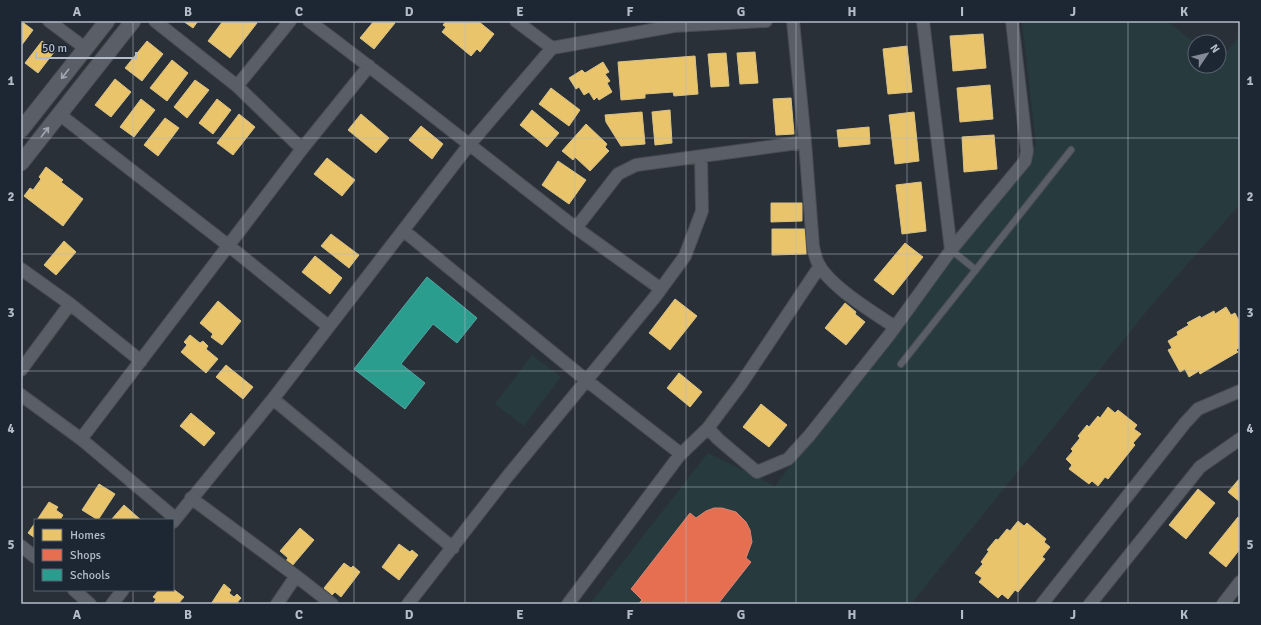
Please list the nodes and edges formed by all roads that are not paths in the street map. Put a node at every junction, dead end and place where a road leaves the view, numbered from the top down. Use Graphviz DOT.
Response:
graph roads {
  1 [pos="50,21"];
  2 [pos="107,21"];
  3 [pos="133,21"];
  4 [pos="155,21"];
  5 [pos="290,21"];
  6 [pos="309,21"];
  7 [pos="516,21"];
  8 [pos="766,21"];
  9 [pos="793,21"];
  10 [pos="923,21"];
  11 [pos="1012,21"];
  12 [pos="674,24"];
  13 [pos="85,48"];
  14 [pos="552,48"];
  15 [pos="369,66"];
  16 [pos="237,86"];
  17 [pos="59,114"];
  18 [pos="21,130"];
  19 [pos="805,142"];
  20 [pos="469,146"];
  21 [pos="302,149"];
  22 [pos="1071,150"];
  23 [pos="701,157"];
  24 [pos="21,162"];
  25 [pos="576,228"];
  26 [pos="404,230"];
  27 [pos="229,246"];
  28 [pos="951,250"];
  29 [pos="820,266"];
  30 [pos="21,269"];
  31 [pos="976,270"];
  32 [pos="661,289"];
  33 [pos="70,304"];
  34 [pos="328,326"];
  35 [pos="895,327"];
  36 [pos="141,361"];
  37 [pos="901,364"];
  38 [pos="21,370"];
  39 [pos="586,380"];
  40 [pos="1240,391"];
  41 [pos="21,395"];
  42 [pos="272,399"];
  43 [pos="708,428"];
  44 [pos="81,439"];
  45 [pos="1240,439"];
  46 [pos="682,452"];
  47 [pos="191,498"];
  48 [pos="173,519"];
  49 [pos="174,520"];
  50 [pos="21,546"];
  51 [pos="453,548"];
  52 [pos="34,556"];
  53 [pos="296,576"];
  54 [pos="1240,582"];
  55 [pos="75,591"];
  56 [pos="122,591"];
  57 [pos="90,604"];
  58 [pos="112,604"];
  59 [pos="277,604"];
  60 [pos="332,604"];
  61 [pos="408,604"];
  62 [pos="568,604"];
  63 [pos="1042,604"];
  64 [pos="1090,604"];
  65 [pos="1223,604"];
  1 -- 13 [label="street"];
  2 -- 13 [label="street"];
  3 -- 17 [label="street"];
  4 -- 16 [label="street"];
  5 -- 16 [label="street"];
  6 -- 15 [label="street"];
  7 -- 14 [label="street"];
  8 -- 12 [label="street"];
  9 -- 19 [label="street"];
  10 -- 28 [label="street"];
  11 -- 28 [label="street"];
  12 -- 14 [label="street"];
  13 -- 18 [label="street, one-way"];
  14 -- 20 [label="street"];
  15 -- 20 [label="street"];
  15 -- 21 [label="street"];
  16 -- 21 [label="street"];
  24 -- 17 [label="street, one-way"];
  17 -- 27 [label="street"];
  19 -- 23 [label="street"];
  19 -- 29 [label="street"];
  20 -- 25 [label="street"];
  20 -- 26 [label="street"];
  21 -- 27 [label="street"];
  22 -- 31 [label="lane"];
  23 -- 25 [label="street"];
  23 -- 32 [label="street"];
  25 -- 32 [label="street"];
  26 -- 34 [label="street"];
  26 -- 39 [label="street"];
  27 -- 34 [label="street"];
  27 -- 36 [label="street"];
  28 -- 31 [label="lane"];
  28 -- 35 [label="street"];
  29 -- 35 [label="street"];
  29 -- 43 [label="street"];
  30 -- 33 [label="street"];
  31 -- 37 [label="lane"];
  32 -- 39 [label="street"];
  33 -- 36 [label="street"];
  33 -- 38 [label="street"];
  34 -- 42 [label="street"];
  35 -- 43 [label="street"];
  36 -- 44 [label="street"];
  39 -- 46 [label="street"];
  39 -- 51 [label="street"];
  40 -- 63 [label="street"];
  41 -- 44 [label="street"];
  42 -- 47 [label="street"];
  42 -- 51 [label="street"];
  43 -- 46 [label="street"];
  44 -- 48 [label="street"];
  45 -- 64 [label="street"];
  46 -- 62 [label="street"];
  47 -- 49 [label="street"];
  47 -- 53 [label="street"];
  50 -- 52 [label="street"];
  51 -- 61 [label="street"];
  53 -- 59 [label="street"];
  53 -- 60 [label="street"];
  54 -- 65 [label="street"];
  55 -- 57 [label="street"];
  56 -- 58 [label="street"];
}
